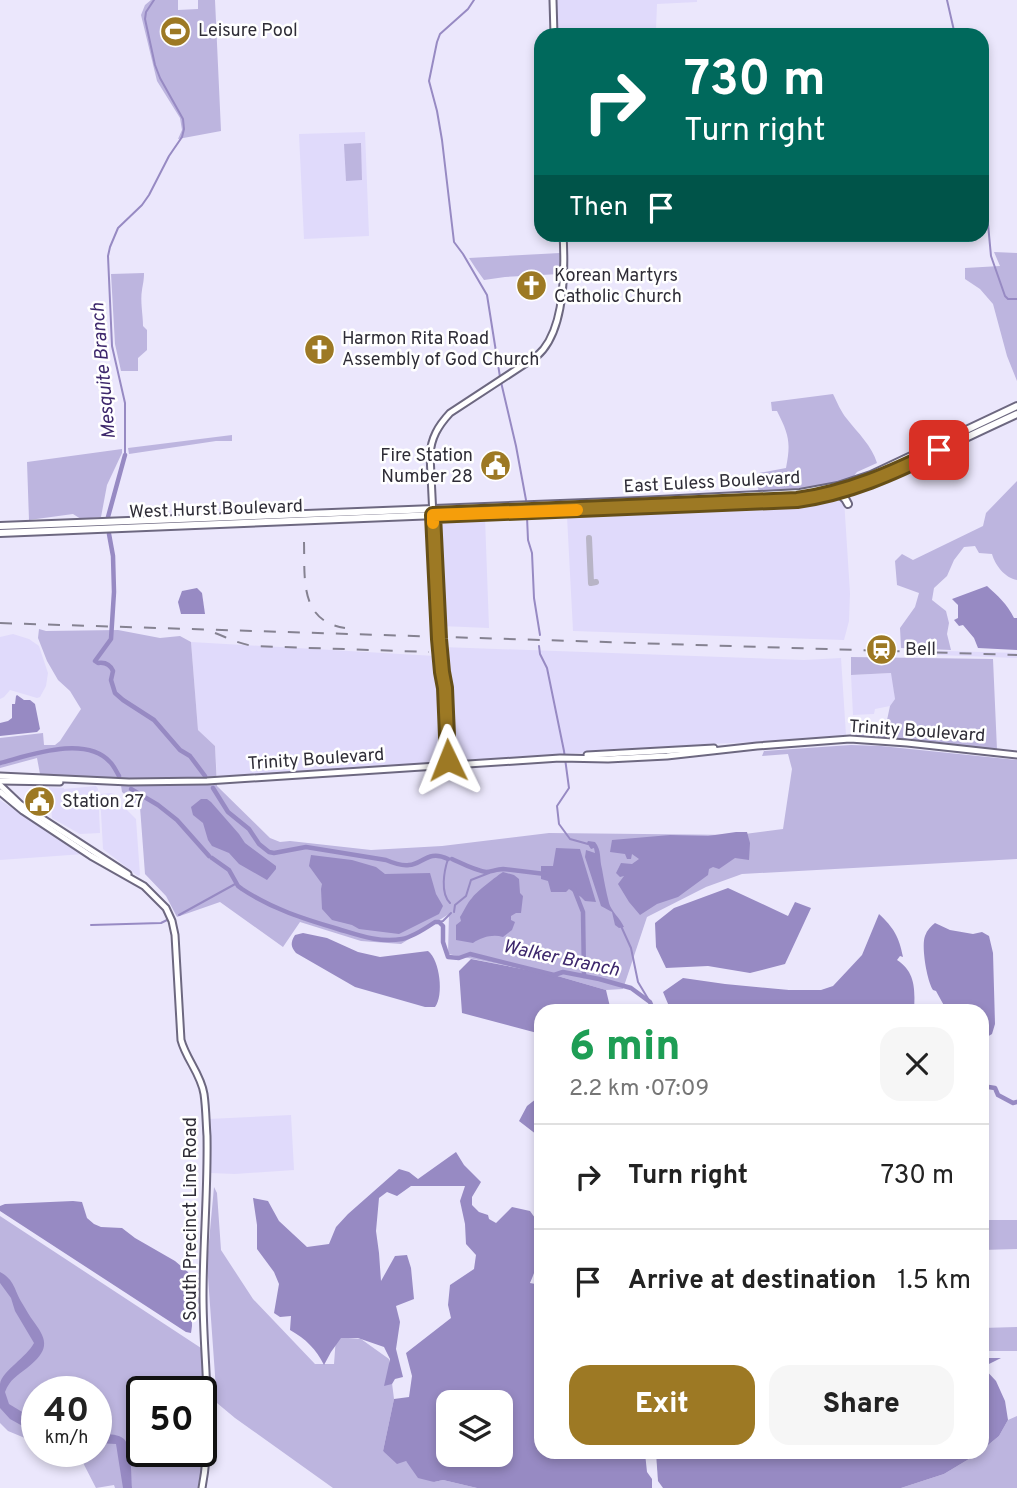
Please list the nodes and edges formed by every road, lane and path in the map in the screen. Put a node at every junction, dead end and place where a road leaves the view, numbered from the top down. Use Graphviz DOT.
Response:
graph roads {
  1 [pos="553,0"];
  2 [pos="554,28"];
  3 [pos="563,242"];
  4 [pos="1017,406"];
  5 [pos="1017,414"];
  6 [pos="821,496"];
  7 [pos="848,504"];
  8 [pos="432,512"];
  9 [pos="0,526"];
  10 [pos="64,527"];
  11 [pos="0,533"];
  12 [pos="1017,755"];
  13 [pos="448,765"];
  14 [pos="0,781"];
  15 [pos="13,782"];
  16 [pos="102,782"];
  17 [pos="0,792"];
  18 [pos="8,794"];
  19 [pos="35,816"];
  20 [pos="40,822"];
  21 [pos="71,836"];
  22 [pos="144,886"];
  23 [pos="202,1488"];
  1 -- 2 [label="main road"];
  3 -- 8 [label="main road"];
  4 -- 8 [label="main road, East Euless Boulevard"];
  5 -- 6 [label="main road, East Euless Boulevard"];
  6 -- 7 [label="main road"];
  6 -- 8 [label="main road, East Euless Boulevard"];
  8 -- 10 [label="main road, West Hurst Boulevard"];
  8 -- 13 [label="main road"];
  9 -- 10 [label="main road, West Hurst Boulevard"];
  10 -- 11 [label="main road, West Hurst Boulevard"];
  12 -- 13 [label="main road, Trinity Boulevard"];
  13 -- 16 [label="main road, Trinity Boulevard"];
  14 -- 15 [label="main road, Trinity Boulevard"];
  14 -- 16 [label="main road, Trinity Boulevard"];
  14 -- 18 [label="main road"];
  15 -- 16 [label="main road, Trinity Boulevard"];
  15 -- 18 [label="main road"];
  17 -- 19 [label="main road, South Precinct Line Road"];
  18 -- 19 [label="main road"];
  19 -- 20 [label="main road, South Precinct Line Road"];
  19 -- 21 [label="main road"];
  20 -- 21 [label="main road"];
  20 -- 22 [label="main road, South Precinct Line Road"];
  21 -- 22 [label="main road"];
  22 -- 23 [label="main road, South Precinct Line Road"];
}
